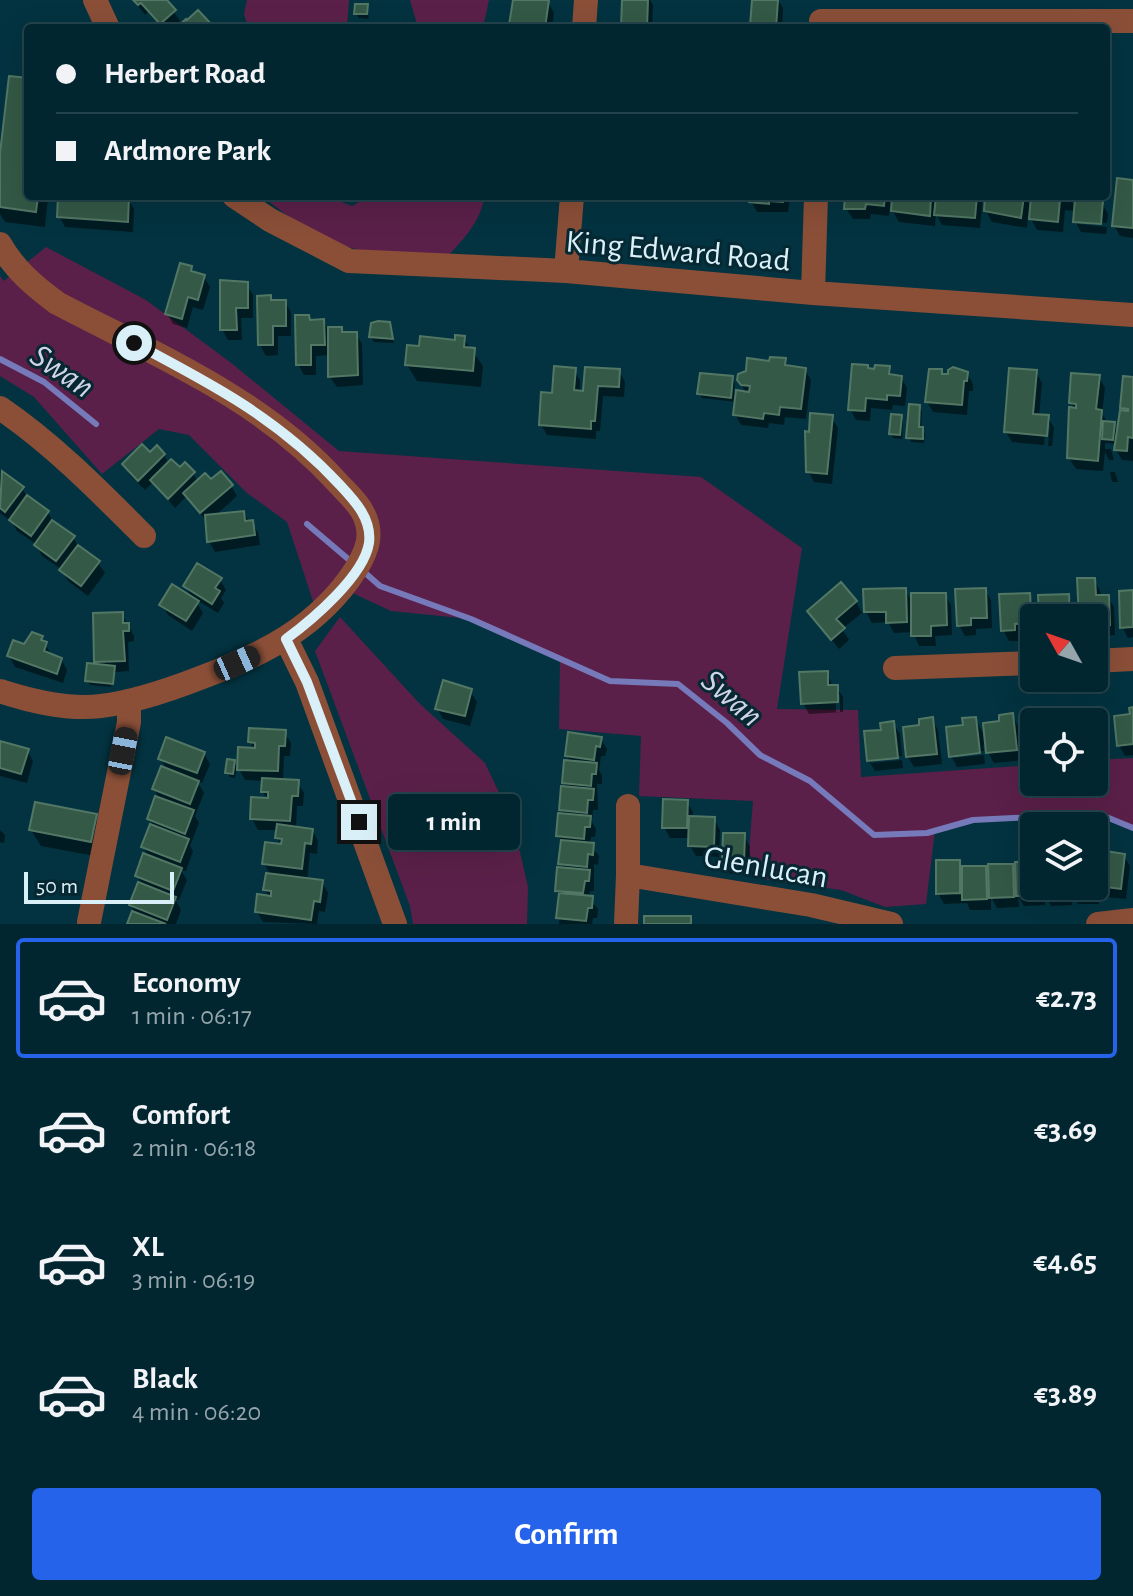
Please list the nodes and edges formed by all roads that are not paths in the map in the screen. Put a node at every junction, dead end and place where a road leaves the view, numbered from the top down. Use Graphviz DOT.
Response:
graph roads {
  1 [pos="95,0"];
  2 [pos="586,0"];
  3 [pos="821,16"];
  4 [pos="1133,21"];
  5 [pos="106,24"];
  6 [pos="584,24"];
  7 [pos="240,200"];
  8 [pos="572,200"];
  9 [pos="816,200"];
  10 [pos="0,244"];
  11 [pos="566,271"];
  12 [pos="813,293"];
  13 [pos="1133,315"];
  14 [pos="0,408"];
  15 [pos="144,536"];
  16 [pos="286,639"];
  17 [pos="1133,659"];
  18 [pos="1108,660"];
  19 [pos="1020,664"];
  20 [pos="895,668"];
  21 [pos="0,691"];
  22 [pos="129,701"];
  23 [pos="628,806"];
  24 [pos="628,875"];
  25 [pos="1133,920"];
  26 [pos="89,922"];
  27 [pos="395,924"];
  28 [pos="626,924"];
  29 [pos="891,924"];
  30 [pos="1098,924"];
  1 -- 5 [label="street"];
  2 -- 6 [label="street"];
  3 -- 4 [label="street"];
  7 -- 11 [label="street, King Edward Road"];
  8 -- 11 [label="street"];
  9 -- 12 [label="street"];
  10 -- 16 [label="street"];
  11 -- 12 [label="street, King Edward Road"];
  12 -- 13 [label="street, King Edward Road"];
  14 -- 15 [label="street"];
  16 -- 22 [label="street"];
  16 -- 27 [label="street"];
  17 -- 18 [label="street"];
  19 -- 20 [label="street"];
  21 -- 22 [label="street"];
  22 -- 26 [label="street"];
  23 -- 24 [label="street"];
  24 -- 28 [label="street"];
  24 -- 29 [label="street, Glenlucan"];
  25 -- 30 [label="street"];
}
